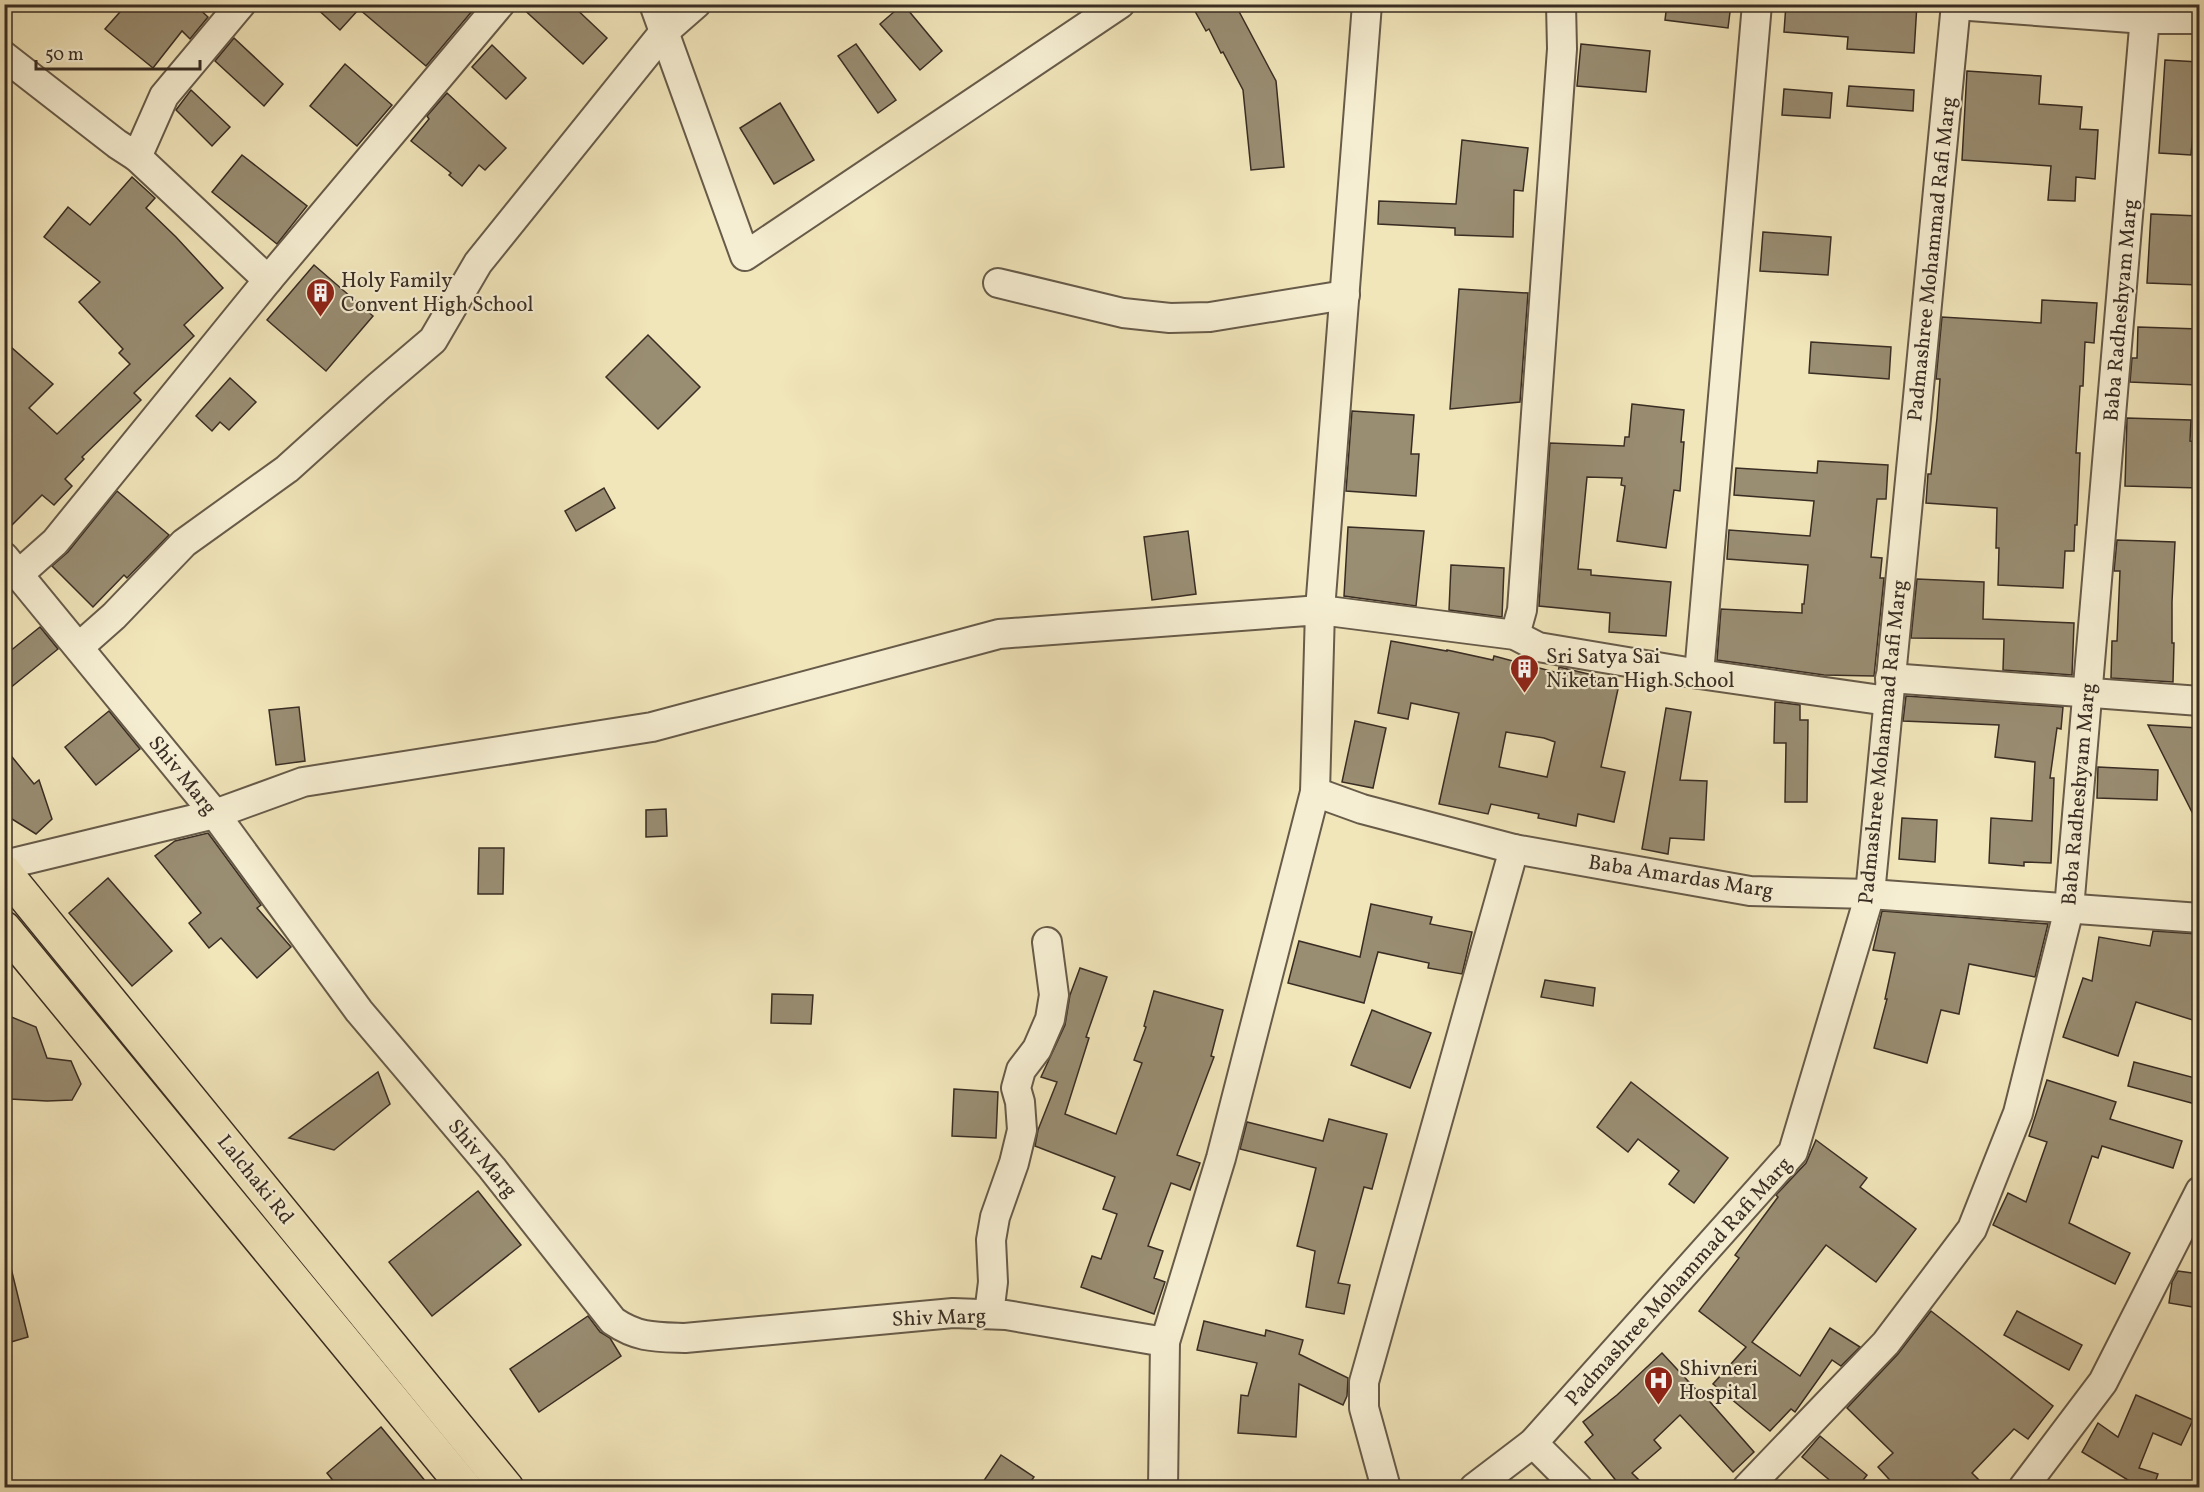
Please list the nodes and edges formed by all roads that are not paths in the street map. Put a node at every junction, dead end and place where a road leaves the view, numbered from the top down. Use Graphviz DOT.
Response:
graph roads {
  1 [pos="241,4"];
  2 [pos="500,4"];
  3 [pos="654,4"];
  4 [pos="696,4"];
  5 [pos="1120,4"];
  6 [pos="1367,4"];
  7 [pos="1561,4"];
  8 [pos="1757,4"];
  9 [pos="1956,5"];
  10 [pos="2146,12"];
  11 [pos="2199,19"];
  12 [pos="664,33"];
  13 [pos="4,56"];
  14 [pos="137,157"];
  15 [pos="268,280"];
  16 [pos="998,283"];
  17 [pos="1345,295"];
  18 [pos="12,565"];
  19 [pos="1320,610"];
  20 [pos="1515,635"];
  21 [pos="79,647"];
  22 [pos="1699,674"];
  23 [pos="1889,689"];
  24 [pos="2088,692"];
  25 [pos="2199,701"];
  26 [pos="1315,792"];
  27 [pos="215,814"];
  28 [pos="1514,849"];
  29 [pos="4,865"];
  30 [pos="4,871"];
  31 [pos="1870,894"];
  32 [pos="2069,909"];
  33 [pos="2199,918"];
  34 [pos="4,928"];
  35 [pos="1047,942"];
  36 [pos="2199,1191"];
  37 [pos="989,1314"];
  38 [pos="1165,1342"];
  39 [pos="1533,1443"];
  40 [pos="474,1447"];
  41 [pos="456,1476"];
  42 [pos="507,1488"];
  43 [pos="1163,1488"];
  44 [pos="1386,1488"];
  45 [pos="1474,1488"];
  46 [pos="1578,1488"];
  47 [pos="1747,1488"];
  48 [pos="2023,1488"];
  1 -- 14 [label="street"];
  2 -- 15 [label="street"];
  3 -- 12 [label="street"];
  4 -- 12 [label="street"];
  5 -- 12 [label="street"];
  6 -- 17 [label="street"];
  7 -- 20 [label="street"];
  8 -- 22 [label="street"];
  9 -- 10 [label="street"];
  9 -- 23 [label="street, Padmashree Mohammad Rafi Marg"];
  10 -- 11 [label="street"];
  10 -- 24 [label="street, Baba Radheshyam Marg"];
  12 -- 21 [label="street"];
  13 -- 14 [label="street"];
  14 -- 15 [label="street"];
  15 -- 18 [label="street"];
  16 -- 17 [label="street"];
  17 -- 19 [label="street"];
  18 -- 21 [label="street, Shiv Marg"];
  19 -- 20 [label="street"];
  19 -- 26 [label="street"];
  19 -- 27 [label="street"];
  20 -- 22 [label="street"];
  21 -- 27 [label="street, Shiv Marg"];
  22 -- 23 [label="street"];
  23 -- 24 [label="street"];
  23 -- 31 [label="street, Padmashree Mohammad Rafi Marg"];
  24 -- 25 [label="street"];
  24 -- 32 [label="street, Baba Radheshyam Marg"];
  26 -- 28 [label="street, Baba Amardas Marg"];
  26 -- 38 [label="street"];
  27 -- 29 [label="street"];
  27 -- 37 [label="street, Shiv Marg"];
  28 -- 31 [label="street, Baba Amardas Marg"];
  28 -- 44 [label="street"];
  30 -- 40 [label="main road, Lalchaki Rd"];
  31 -- 32 [label="street, Baba Amardas Marg"];
  31 -- 39 [label="street, Padmashree Mohammad Rafi Marg"];
  32 -- 33 [label="street, Baba Amardas Marg"];
  32 -- 47 [label="street, Baba Radheshyam Marg"];
  34 -- 41 [label="main road, Lalchaki Rd"];
  35 -- 37 [label="street"];
  36 -- 48 [label="street"];
  37 -- 38 [label="street, Shiv Marg"];
  38 -- 43 [label="street"];
  39 -- 45 [label="street, Padmashree Mohammad Rafi Marg"];
  39 -- 46 [label="street"];
  40 -- 41 [label="main road"];
  40 -- 42 [label="main road, Lalchaki Rd"];
}
